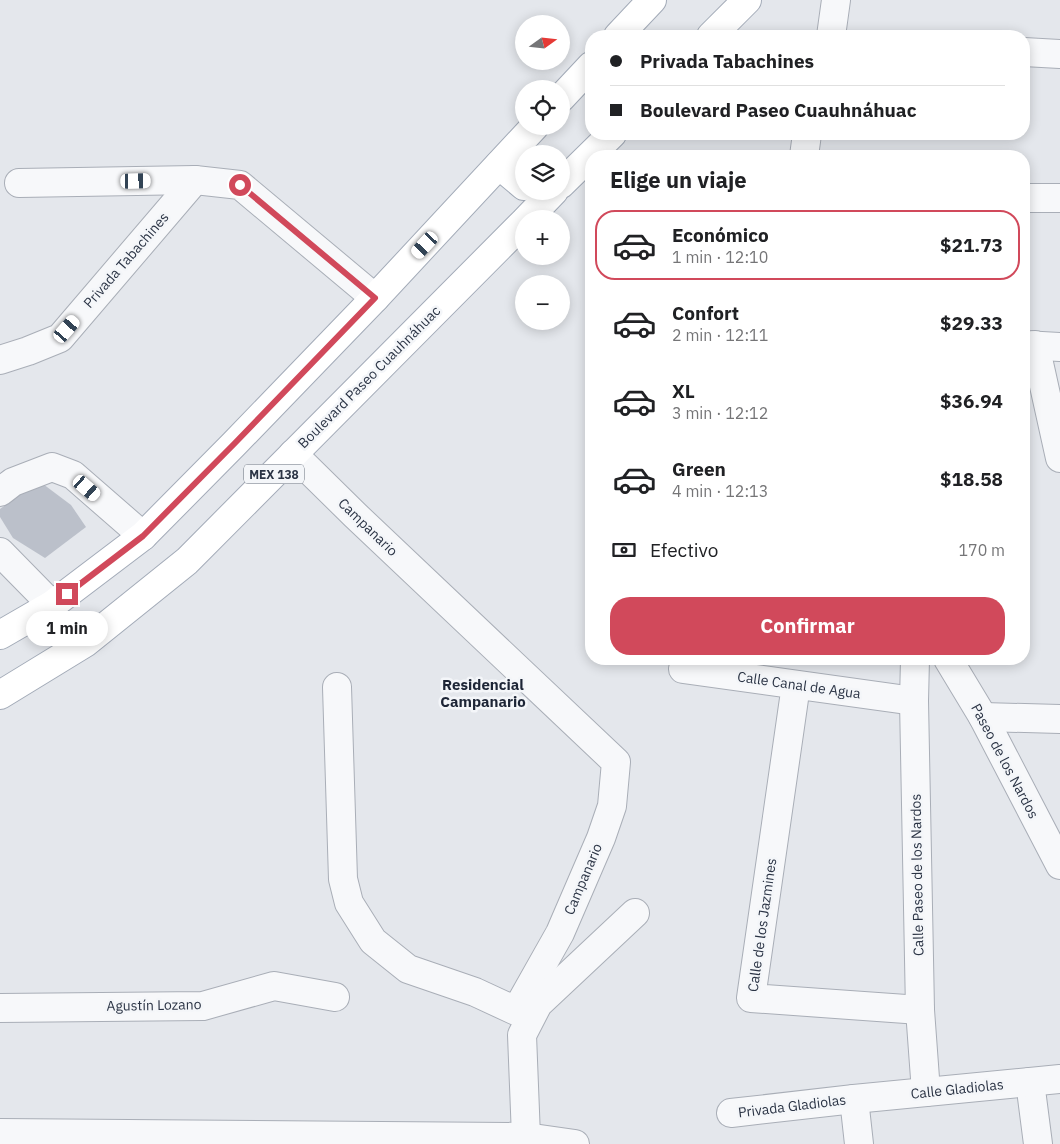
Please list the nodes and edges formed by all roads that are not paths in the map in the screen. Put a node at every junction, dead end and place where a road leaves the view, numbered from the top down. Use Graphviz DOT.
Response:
graph roads {
  1 [pos="652,0"];
  2 [pos="747,0"];
  3 [pos="836,0"];
  4 [pos="624,30"];
  5 [pos="717,30"];
  6 [pos="833,30"];
  7 [pos="1030,52"];
  8 [pos="1060,54"];
  9 [pos="585,72"];
  10 [pos="570,88"];
  11 [pos="527,135"];
  12 [pos="605,140"];
  13 [pos="593,150"];
  14 [pos="585,157"];
  15 [pos="499,165"];
  16 [pos="570,170"];
  17 [pos="515,177"];
  18 [pos="195,180"];
  19 [pos="19,183"];
  20 [pos="1030,198"];
  21 [pos="1060,198"];
  22 [pos="515,231"];
  23 [pos="375,298"];
  24 [pos="1040,346"];
  25 [pos="0,360"];
  26 [pos="293,454"];
  27 [pos="1060,458"];
  28 [pos="0,492"];
  29 [pos="143,536"];
  30 [pos="0,552"];
  31 [pos="52,605"];
  32 [pos="0,635"];
  33 [pos="915,665"];
  34 [pos="952,665"];
  35 [pos="683,669"];
  36 [pos="796,685"];
  37 [pos="337,687"];
  38 [pos="0,695"];
  39 [pos="914,701"];
  40 [pos="983,717"];
  41 [pos="1060,719"];
  42 [pos="1060,865"];
  43 [pos="635,913"];
  44 [pos="334,997"];
  45 [pos="0,1008"];
  46 [pos="920,1010"];
  47 [pos="1060,1079"];
  48 [pos="1030,1082"];
  49 [pos="926,1092"];
  50 [pos="854,1099"];
  51 [pos="731,1113"];
  52 [pos="0,1133"];
  53 [pos="523,1140"];
  54 [pos="575,1144"];
  55 [pos="859,1144"];
  56 [pos="1038,1144"];
  1 -- 4 [label="main road"];
  2 -- 5 [label="main road"];
  3 -- 6 [label="street"];
  7 -- 8 [label="street"];
  9 -- 10 [label="main road"];
  11 -- 15 [label="main road"];
  12 -- 13 [label="main road"];
  14 -- 16 [label="main road"];
  15 -- 17 [label="main road"];
  15 -- 23 [label="main road"];
  18 -- 19 [label="street"];
  18 -- 23 [label="street"];
  18 -- 25 [label="street, Privada Tabachines"];
  20 -- 21 [label="street"];
  22 -- 26 [label="main road, Boulevard Paseo Cuauhnáhuac / MEX 138"];
  23 -- 29 [label="main road"];
  24 -- 27 [label="street"];
  26 -- 37 [label="street, Campanario"];
  26 -- 38 [label="main road, Boulevard Paseo Cuauhnáhuac / MEX 138"];
  28 -- 29 [label="street"];
  29 -- 31 [label="main road"];
  30 -- 31 [label="street"];
  31 -- 32 [label="main road"];
  33 -- 39 [label="street, Calle Paseo de los Nardos"];
  34 -- 40 [label="street, Paseo de los Nardos"];
  35 -- 36 [label="street, Calle Canal de Agua"];
  36 -- 39 [label="street, Calle Canal de Agua"];
  36 -- 46 [label="street, Calle de los Jazmines"];
  39 -- 46 [label="street, Calle Paseo de los Nardos"];
  40 -- 41 [label="street"];
  40 -- 42 [label="street, Paseo de los Nardos"];
  43 -- 53 [label="street"];
  44 -- 45 [label="street, Agustín Lozano"];
  46 -- 49 [label="street, Calle Paseo de los Nardos"];
  47 -- 48 [label="street, Calle Gladiolas"];
  48 -- 49 [label="street, Calle Gladiolas"];
  48 -- 56 [label="street"];
  49 -- 50 [label="street, Calle Gladiolas"];
  50 -- 51 [label="street, Privada Gladiolas"];
  50 -- 55 [label="street"];
  52 -- 53 [label="street"];
  53 -- 54 [label="street"];
}
